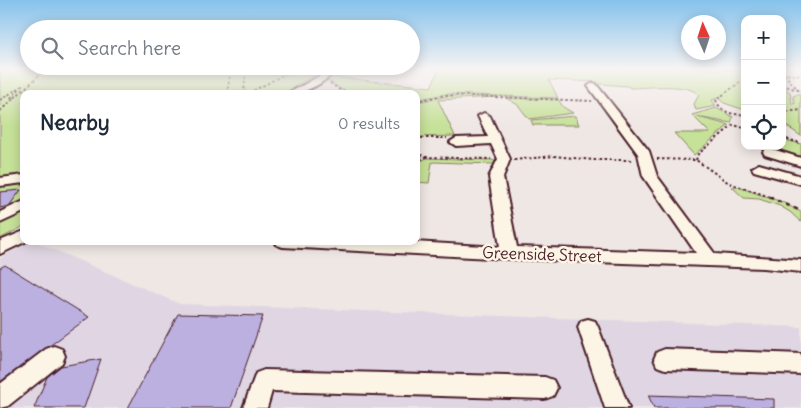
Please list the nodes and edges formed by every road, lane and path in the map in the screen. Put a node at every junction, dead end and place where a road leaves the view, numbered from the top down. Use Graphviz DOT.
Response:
graph roads {
  1 [pos="19,88"];
  2 [pos="20,88"];
  3 [pos="594,88"];
  4 [pos="732,88"];
  5 [pos="20,93"];
  6 [pos="15,98"];
  7 [pos="420,99"];
  8 [pos="0,100"];
  9 [pos="604,101"];
  10 [pos="801,110"];
  11 [pos="0,111"];
  12 [pos="786,112"];
  13 [pos="741,115"];
  14 [pos="484,116"];
  15 [pos="741,127"];
  16 [pos="420,138"];
  17 [pos="786,139"];
  18 [pos="496,140"];
  19 [pos="456,142"];
  20 [pos="801,143"];
  21 [pos="769,152"];
  22 [pos="420,155"];
  23 [pos="426,157"];
  24 [pos="420,160"];
  25 [pos="504,160"];
  26 [pos="646,160"];
  27 [pos="696,160"];
  28 [pos="801,162"];
  29 [pos="759,168"];
  30 [pos="20,180"];
  31 [pos="801,180"];
  32 [pos="0,182"];
  33 [pos="20,208"];
  34 [pos="801,211"];
  35 [pos="0,218"];
  36 [pos="20,238"];
  37 [pos="378,245"];
  38 [pos="0,248"];
  39 [pos="510,253"];
  40 [pos="710,260"];
  41 [pos="801,266"];
  42 [pos="588,327"];
  43 [pos="54,356"];
  44 [pos="665,359"];
  45 [pos="801,364"];
  46 [pos="546,388"];
  47 [pos="0,398"];
  48 [pos="255,408"];
  49 [pos="617,408"];
  1 -- 8 [label="path"];
  2 -- 6 [label="path"];
  3 -- 9 [label="street"];
  4 -- 13 [label="path"];
  5 -- 6 [label="path"];
  6 -- 11 [label="path"];
  7 -- 9 [label="path"];
  9 -- 26 [label="street"];
  10 -- 12 [label="path"];
  14 -- 18 [label="street"];
  15 -- 27 [label="path"];
  16 -- 19 [label="path"];
  17 -- 20 [label="path"];
  18 -- 19 [label="street"];
  18 -- 25 [label="street"];
  21 -- 28 [label="street"];
  22 -- 23 [label="path"];
  23 -- 24 [label="path"];
  23 -- 25 [label="path"];
  25 -- 26 [label="path"];
  25 -- 39 [label="street"];
  26 -- 27 [label="path"];
  26 -- 40 [label="street"];
  27 -- 34 [label="path"];
  29 -- 31 [label="street"];
  30 -- 32 [label="street"];
  33 -- 35 [label="street"];
  36 -- 38 [label="street"];
  37 -- 39 [label="street, Greenside Street"];
  39 -- 40 [label="street, Greenside Street"];
  40 -- 41 [label="street, Greenside Street"];
  42 -- 49 [label="street"];
  43 -- 47 [label="street"];
  44 -- 45 [label="street"];
  46 -- 48 [label="street"];
}
